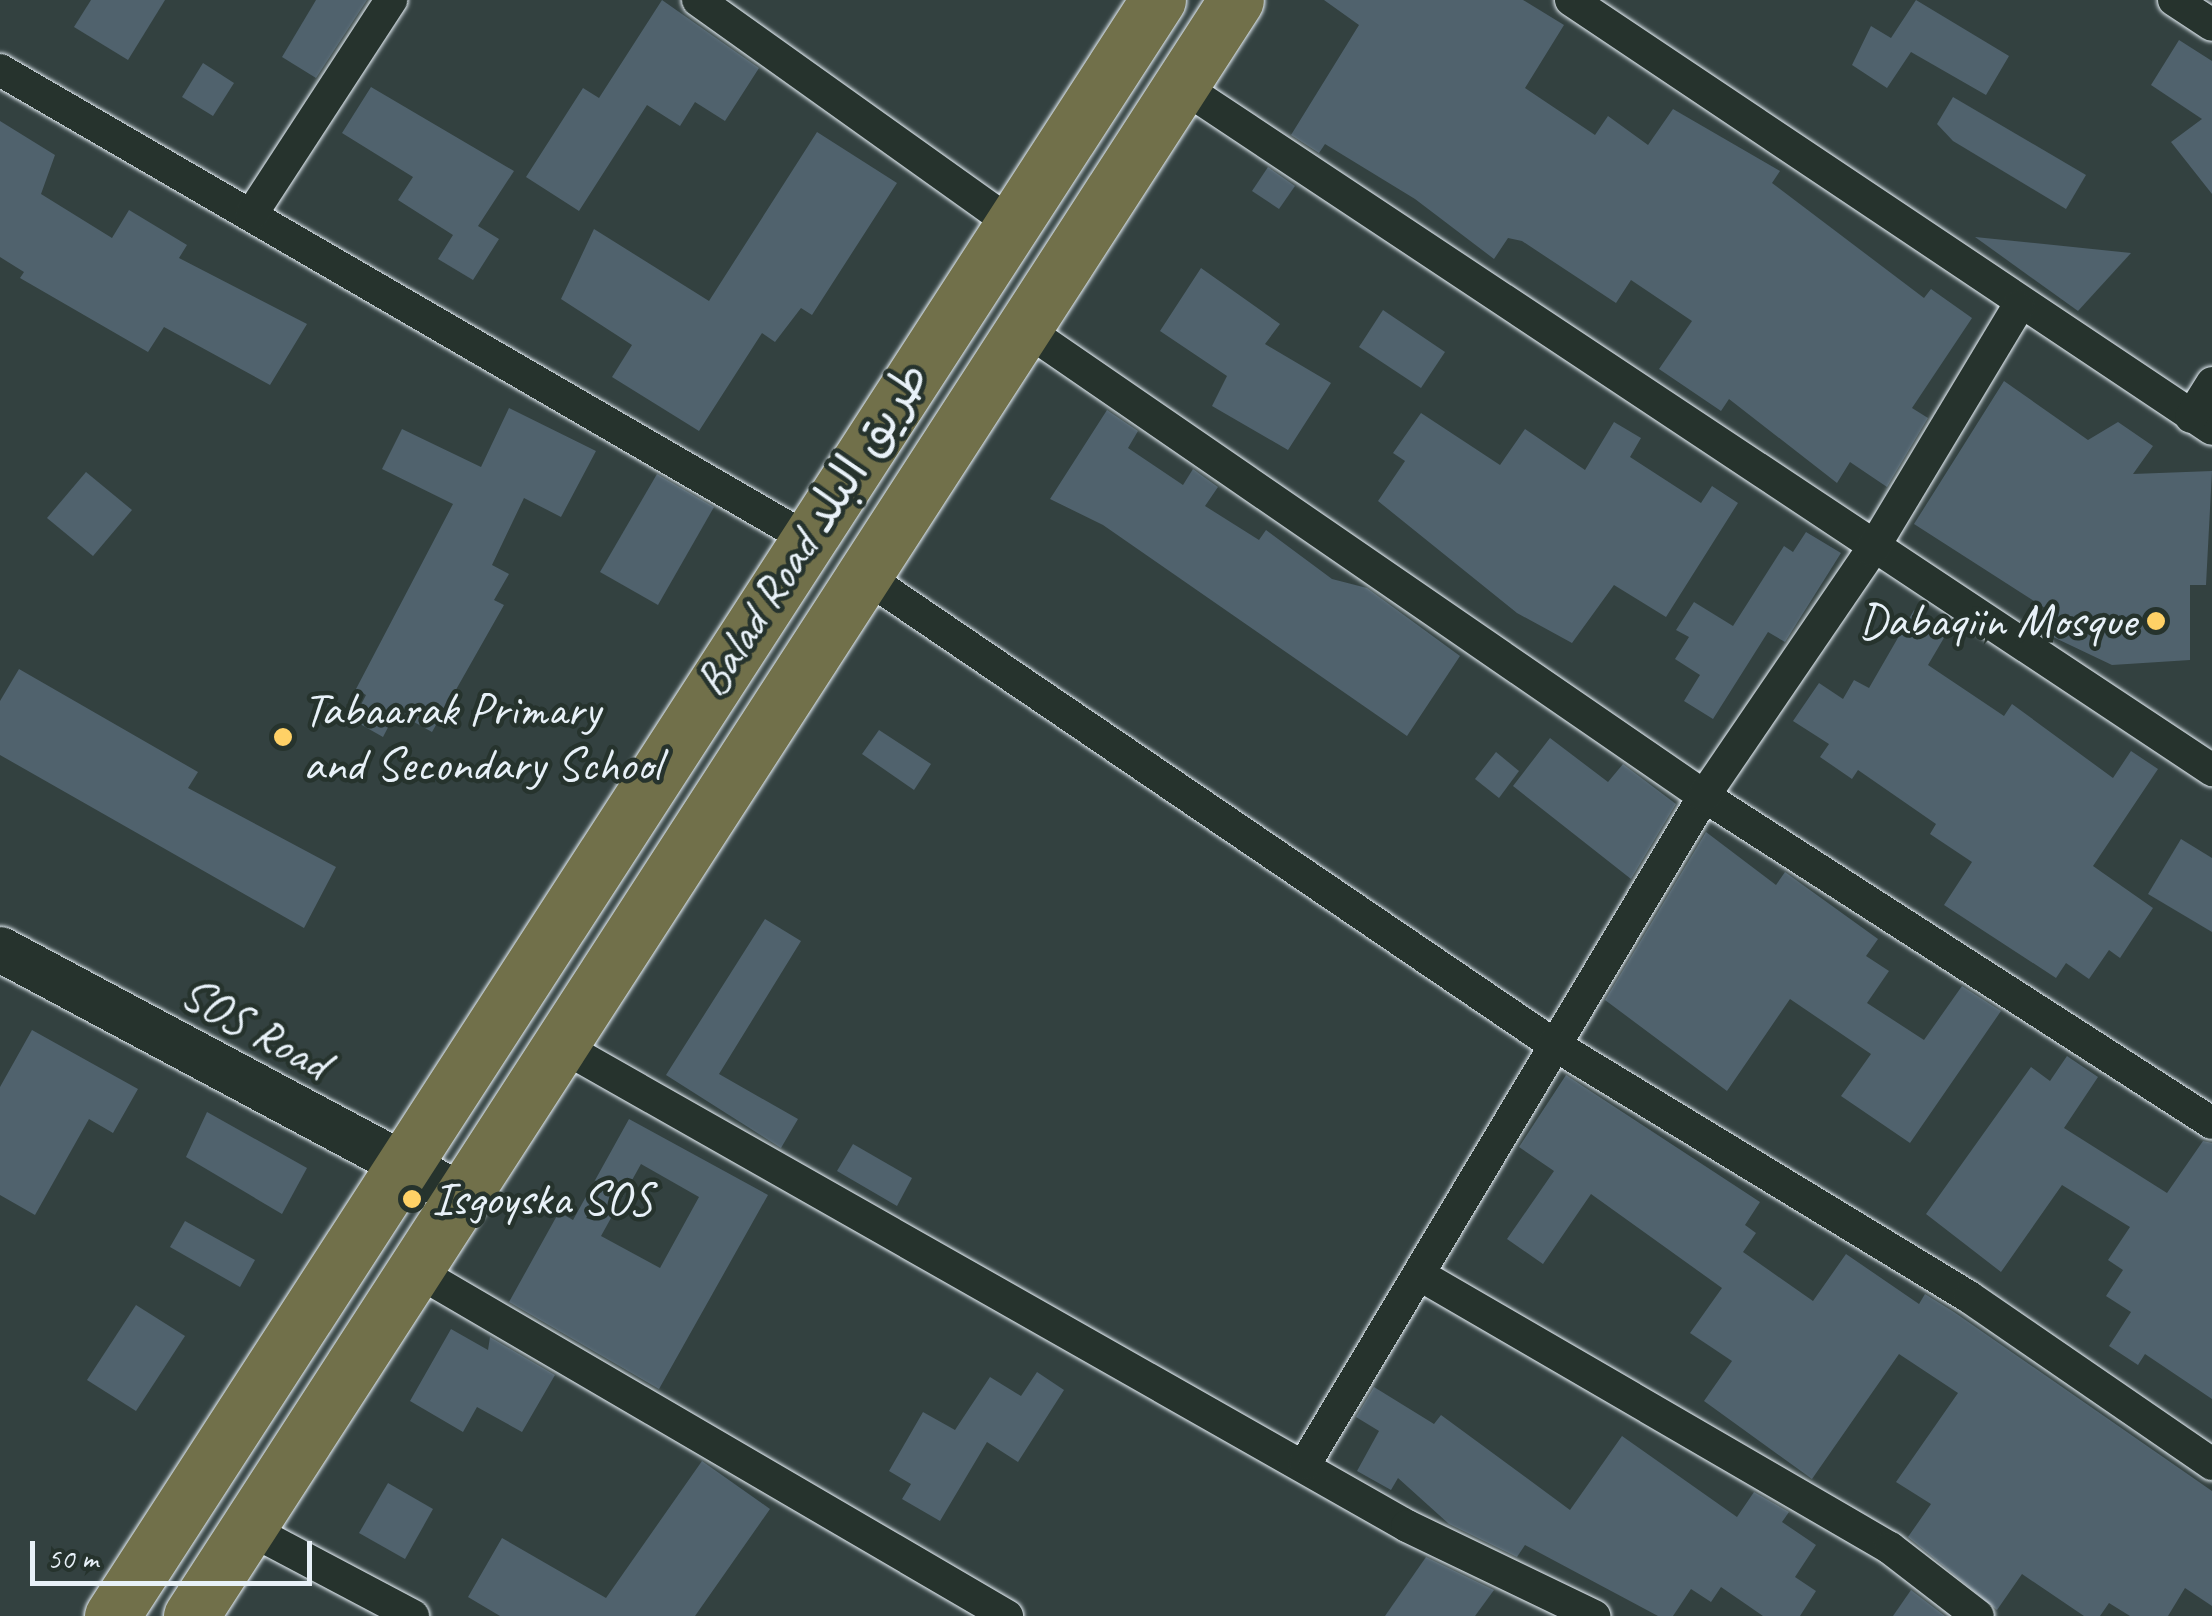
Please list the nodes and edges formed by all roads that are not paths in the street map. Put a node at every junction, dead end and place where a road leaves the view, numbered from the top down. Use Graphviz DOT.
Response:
graph roads {
  1 [pos="391,0"];
  2 [pos="698,0"];
  3 [pos="1158,0"];
  4 [pos="1236,0"];
  5 [pos="1571,0"];
  6 [pos="2174,0"];
  7 [pos="2212,25"];
  8 [pos="0,70"];
  9 [pos="1180,84"];
  10 [pos="251,215"];
  11 [pos="1012,224"];
  12 [pos="2018,307"];
  13 [pos="1025,329"];
  14 [pos="2212,383"];
  15 [pos="2201,423"];
  16 [pos="806,538"];
  17 [pos="1872,550"];
  18 [pos="863,575"];
  19 [pos="2212,770"];
  20 [pos="1704,796"];
  21 [pos="0,949"];
  22 [pos="558,1044"];
  23 [pos="1553,1044"];
  24 [pos="2212,1122"];
  25 [pos="403,1168"];
  26 [pos="461,1196"];
  27 [pos="413,1270"];
  28 [pos="1420,1275"];
  29 [pos="1305,1464"];
  30 [pos="2212,1464"];
  31 [pos="247,1528"];
  32 [pos="112,1616"];
  33 [pos="191,1616"];
  34 [pos="413,1616"];
  35 [pos="1007,1616"];
  36 [pos="1594,1616"];
  37 [pos="1978,1616"];
  1 -- 10 [label="street"];
  2 -- 11 [label="street"];
  3 -- 11 [label="highway, Balad Road طريق البلد"];
  4 -- 9 [label="highway, Balad Road طريق البلد"];
  5 -- 12 [label="street"];
  6 -- 7 [label="street"];
  8 -- 10 [label="street"];
  9 -- 13 [label="highway, Balad Road طريق البلد"];
  9 -- 17 [label="street"];
  10 -- 16 [label="street"];
  11 -- 16 [label="highway, Balad Road طريق البلد"];
  12 -- 15 [label="street"];
  12 -- 17 [label="street"];
  13 -- 18 [label="highway, Balad Road طريق البلد"];
  13 -- 20 [label="street"];
  14 -- 15 [label="street"];
  16 -- 25 [label="highway, Balad Road طريق البلد"];
  17 -- 19 [label="street"];
  17 -- 20 [label="street"];
  18 -- 22 [label="highway, Balad Road طريق البلد"];
  18 -- 23 [label="street"];
  20 -- 23 [label="street"];
  20 -- 24 [label="street"];
  21 -- 25 [label="street, SOS Road"];
  22 -- 26 [label="highway, Balad Road طريق البلد"];
  22 -- 29 [label="street"];
  23 -- 28 [label="street"];
  23 -- 30 [label="street"];
  25 -- 26 [label="street, SOS Road"];
  25 -- 32 [label="highway, Balad Road طريق البلد"];
  26 -- 27 [label="highway, Balad Road طريق البلد"];
  27 -- 31 [label="highway, Balad Road طريق البلد"];
  27 -- 35 [label="street"];
  28 -- 29 [label="street"];
  28 -- 37 [label="street"];
  29 -- 36 [label="street"];
  31 -- 33 [label="highway, Balad Road طريق البلد"];
  31 -- 34 [label="street"];
}
